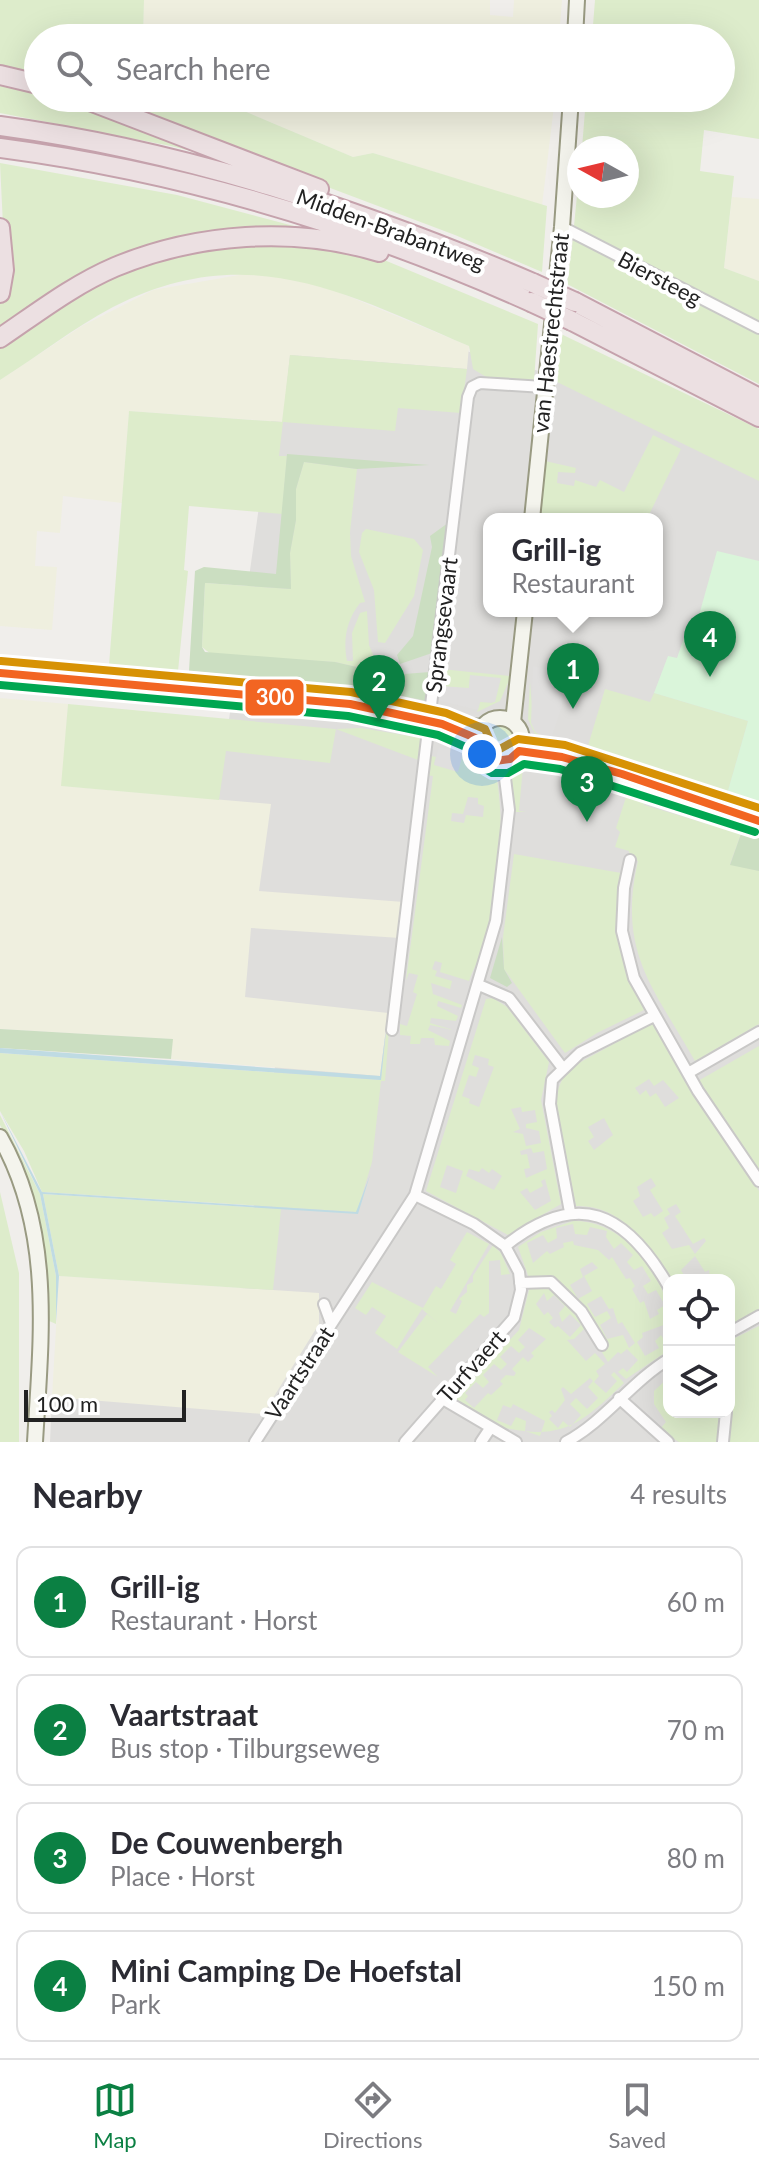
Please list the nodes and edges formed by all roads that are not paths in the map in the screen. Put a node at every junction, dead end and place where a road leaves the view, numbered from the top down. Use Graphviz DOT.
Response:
graph roads {
  1 [pos="577,0"];
  2 [pos="576,24"];
  3 [pos="0,75"];
  4 [pos="24,81"];
  5 [pos="119,112"];
  6 [pos="570,112"];
  7 [pos="0,126"];
  8 [pos="0,148"];
  9 [pos="348,209"];
  10 [pos="562,227"];
  11 [pos="0,228"];
  12 [pos="503,289"];
  13 [pos="532,292"];
  14 [pos="0,293"];
  15 [pos="573,312"];
  16 [pos="759,328"];
  17 [pos="0,338"];
  18 [pos="544,387"];
  19 [pos="759,398"];
  20 [pos="759,417"];
  21 [pos="533,513"];
  22 [pos="524,617"];
  23 [pos="0,673"];
  24 [pos="508,720"];
  25 [pos="434,722"];
  26 [pos="480,733"];
  27 [pos="521,747"];
  28 [pos="503,762"];
  29 [pos="759,821"];
  30 [pos="630,860"];
  31 [pos="479,985"];
  32 [pos="654,1016"];
  33 [pos="392,1030"];
  34 [pos="759,1032"];
  35 [pos="562,1067"];
  36 [pos="688,1073"];
  37 [pos="0,1137"];
  38 [pos="759,1181"];
  39 [pos="415,1195"];
  40 [pos="570,1212"];
  41 [pos="505,1246"];
  42 [pos="663,1277"];
  43 [pos="520,1283"];
  44 [pos="324,1304"];
  45 [pos="759,1316"];
  46 [pos="331,1323"];
  47 [pos="735,1330"];
  48 [pos="602,1345"];
  49 [pos="663,1364"];
  50 [pos="441,1398"];
  51 [pos="619,1398"];
  52 [pos="725,1418"];
  53 [pos="489,1430"];
  54 [pos="35,1442"];
  55 [pos="255,1442"];
  56 [pos="405,1442"];
  57 [pos="481,1442"];
  58 [pos="516,1442"];
  59 [pos="566,1442"];
  60 [pos="667,1442"];
  61 [pos="723,1442"];
  1 -- 2 [label="street"];
  3 -- 4 [label="highway"];
  5 -- 9 [label="highway"];
  6 -- 10 [label="street, van Haestrechtstraat"];
  7 -- 9 [label="highway, Midden-Brabantweg"];
  8 -- 12 [label="highway, Midden-Brabantweg"];
  9 -- 13 [label="highway, Midden-Brabantweg"];
  10 -- 16 [label="street, Biersteeg"];
  10 -- 18 [label="street, van Haestrechtstraat"];
  11 -- 14 [label="highway"];
  12 -- 13 [label="highway, Midden-Brabantweg"];
  12 -- 17 [label="highway"];
  13 -- 15 [label="highway, Midden-Brabantweg, bridge"];
  15 -- 19 [label="highway, Midden-Brabantweg"];
  15 -- 20 [label="highway, Midden-Brabantweg"];
  18 -- 21 [label="street, van Haestrechtstraat"];
  18 -- 25 [label="street, Sprangsevaart"];
  22 -- 24 [label="street"];
  23 -- 25 [label="street"];
  24 -- 26 [label="street"];
  24 -- 27 [label="street"];
  25 -- 26 [label="street"];
  25 -- 33 [label="street, Sprangsevaart"];
  26 -- 28 [label="street"];
  27 -- 28 [label="street"];
  27 -- 29 [label="street"];
  28 -- 31 [label="street, Vaartstraat"];
  30 -- 32 [label="street"];
  31 -- 35 [label="street"];
  31 -- 39 [label="street, Vaartstraat"];
  32 -- 35 [label="street"];
  32 -- 36 [label="street"];
  34 -- 36 [label="street"];
  35 -- 40 [label="street"];
  36 -- 38 [label="street"];
  37 -- 54 [label="street"];
  39 -- 41 [label="street"];
  39 -- 46 [label="street, Vaartstraat"];
  40 -- 41 [label="street"];
  40 -- 42 [label="street"];
  41 -- 43 [label="street"];
  43 -- 48 [label="street"];
  43 -- 50 [label="street, Turfvaert"];
  44 -- 46 [label="street"];
  45 -- 47 [label="street"];
  46 -- 55 [label="street, Vaartstraat"];
  49 -- 51 [label="street"];
  50 -- 53 [label="street"];
  50 -- 56 [label="street, Turfvaert"];
  51 -- 59 [label="street"];
  51 -- 60 [label="street"];
  52 -- 61 [label="street"];
  53 -- 57 [label="street"];
  53 -- 58 [label="street"];
}
